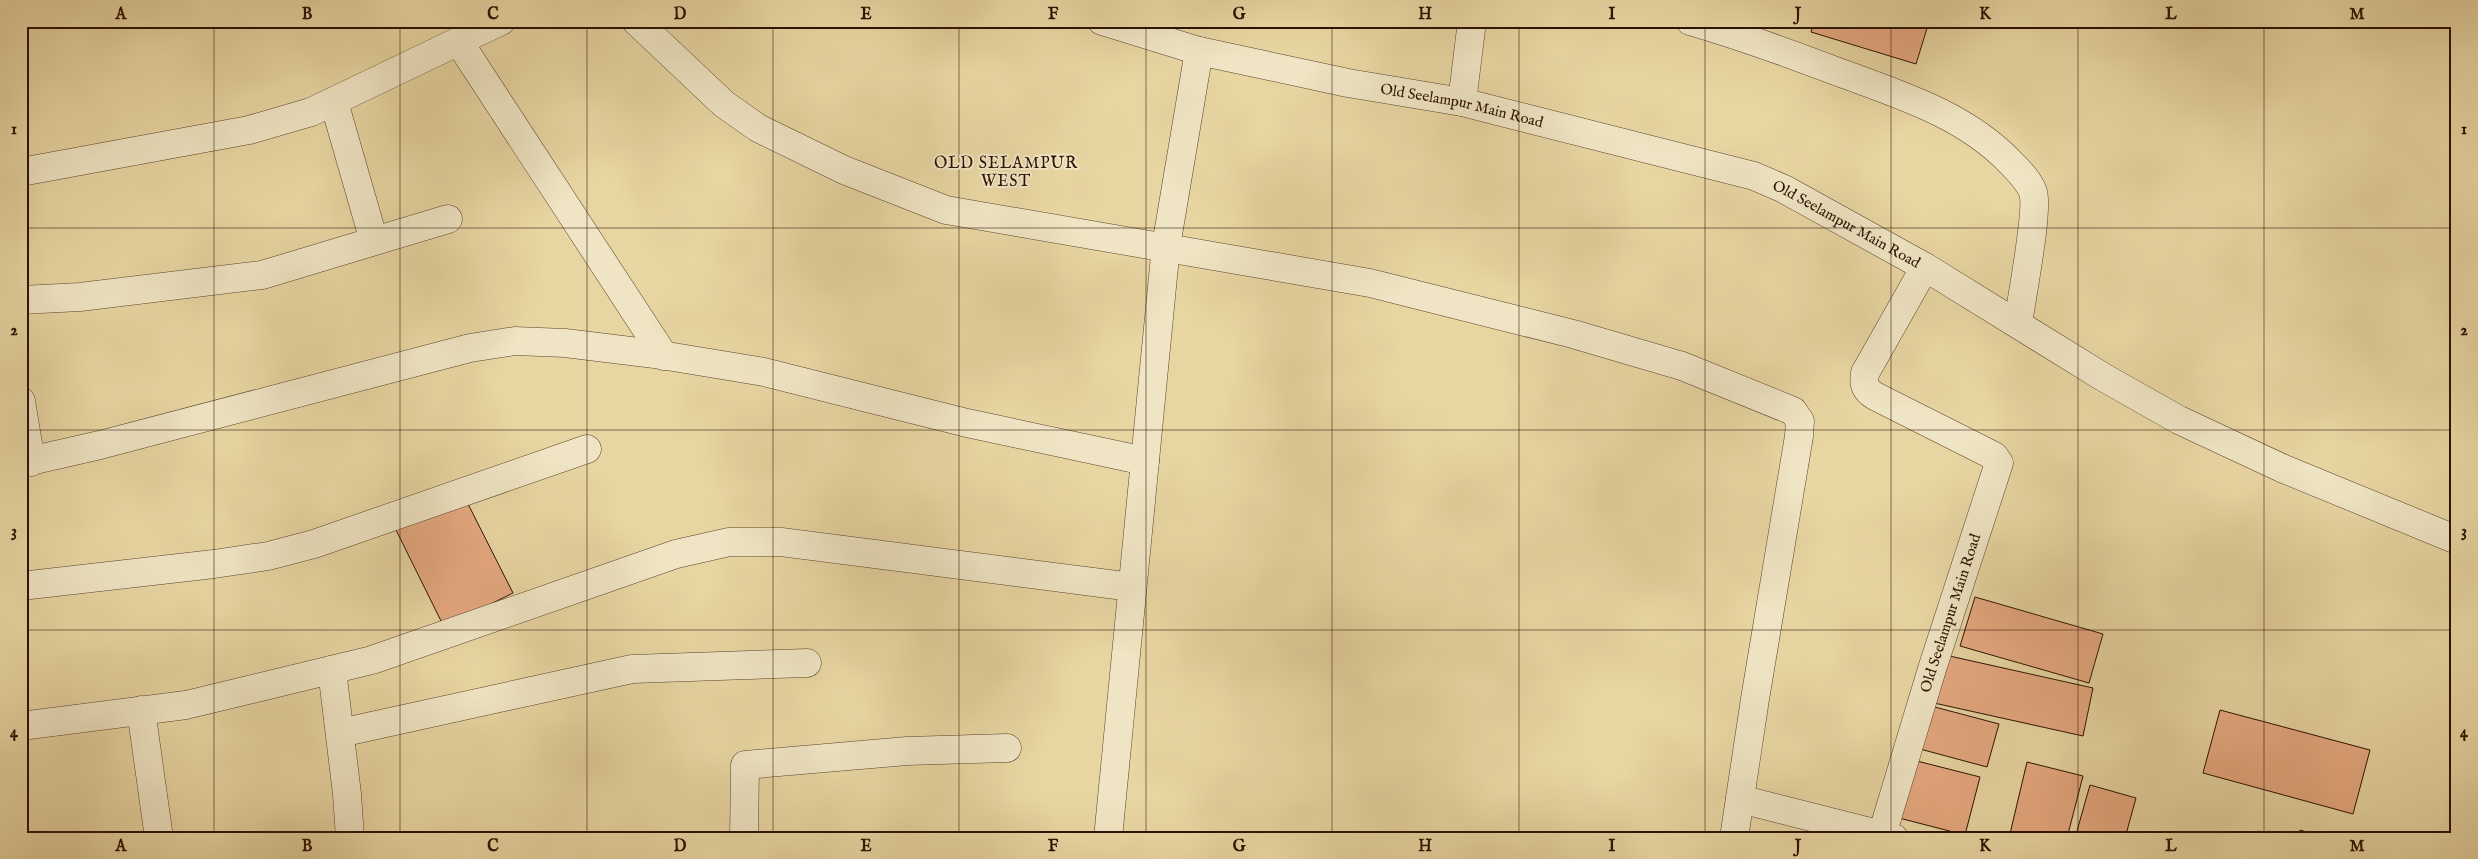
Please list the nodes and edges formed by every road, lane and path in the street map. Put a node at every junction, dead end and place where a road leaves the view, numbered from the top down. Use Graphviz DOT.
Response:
graph roads {
  1 [pos="501,21"];
  2 [pos="636,21"];
  3 [pos="1102,21"];
  4 [pos="1472,21"];
  5 [pos="1690,21"];
  6 [pos="459,42"];
  7 [pos="1199,51"];
  8 [pos="334,102"];
  9 [pos="1462,102"];
  10 [pos="21,172"];
  11 [pos="448,219"];
  12 [pos="374,241"];
  13 [pos="1166,246"];
  14 [pos="1925,266"];
  15 [pos="21,300"];
  16 [pos="2018,324"];
  17 [pos="664,356"];
  18 [pos="21,401"];
  19 [pos="587,449"];
  20 [pos="26,462"];
  21 [pos="1145,462"];
  22 [pos="2457,540"];
  23 [pos="21,586"];
  24 [pos="1132,587"];
  25 [pos="807,663"];
  26 [pos="332,670"];
  27 [pos="140,710"];
  28 [pos="21,726"];
  29 [pos="340,733"];
  30 [pos="1007,748"];
  31 [pos="1740,799"];
  32 [pos="1885,837"];
  33 [pos="160,838"];
  34 [pos="350,838"];
  35 [pos="744,838"];
  36 [pos="1108,838"];
  37 [pos="1734,838"];
  1 -- 6 [label="street"];
  2 -- 13 [label="street"];
  3 -- 7 [label="street, Old Seelampur Main Road"];
  4 -- 9 [label="street"];
  5 -- 16 [label="street"];
  6 -- 8 [label="street"];
  6 -- 17 [label="street"];
  7 -- 9 [label="street, Old Seelampur Main Road"];
  7 -- 13 [label="street"];
  8 -- 10 [label="street"];
  8 -- 12 [label="street"];
  9 -- 14 [label="street, Old Seelampur Main Road"];
  11 -- 12 [label="street"];
  12 -- 15 [label="street"];
  13 -- 21 [label="street"];
  13 -- 31 [label="street"];
  14 -- 16 [label="street"];
  14 -- 32 [label="street, Old Seelampur Main Road"];
  16 -- 22 [label="street"];
  17 -- 20 [label="street"];
  17 -- 21 [label="street"];
  18 -- 20 [label="street"];
  19 -- 23 [label="street"];
  21 -- 24 [label="street"];
  24 -- 26 [label="street"];
  24 -- 36 [label="street"];
  25 -- 29 [label="street"];
  26 -- 27 [label="street"];
  26 -- 29 [label="street"];
  27 -- 28 [label="street"];
  27 -- 33 [label="street"];
  29 -- 34 [label="street"];
  30 -- 35 [label="street"];
  31 -- 32 [label="street"];
  31 -- 37 [label="street"];
}
